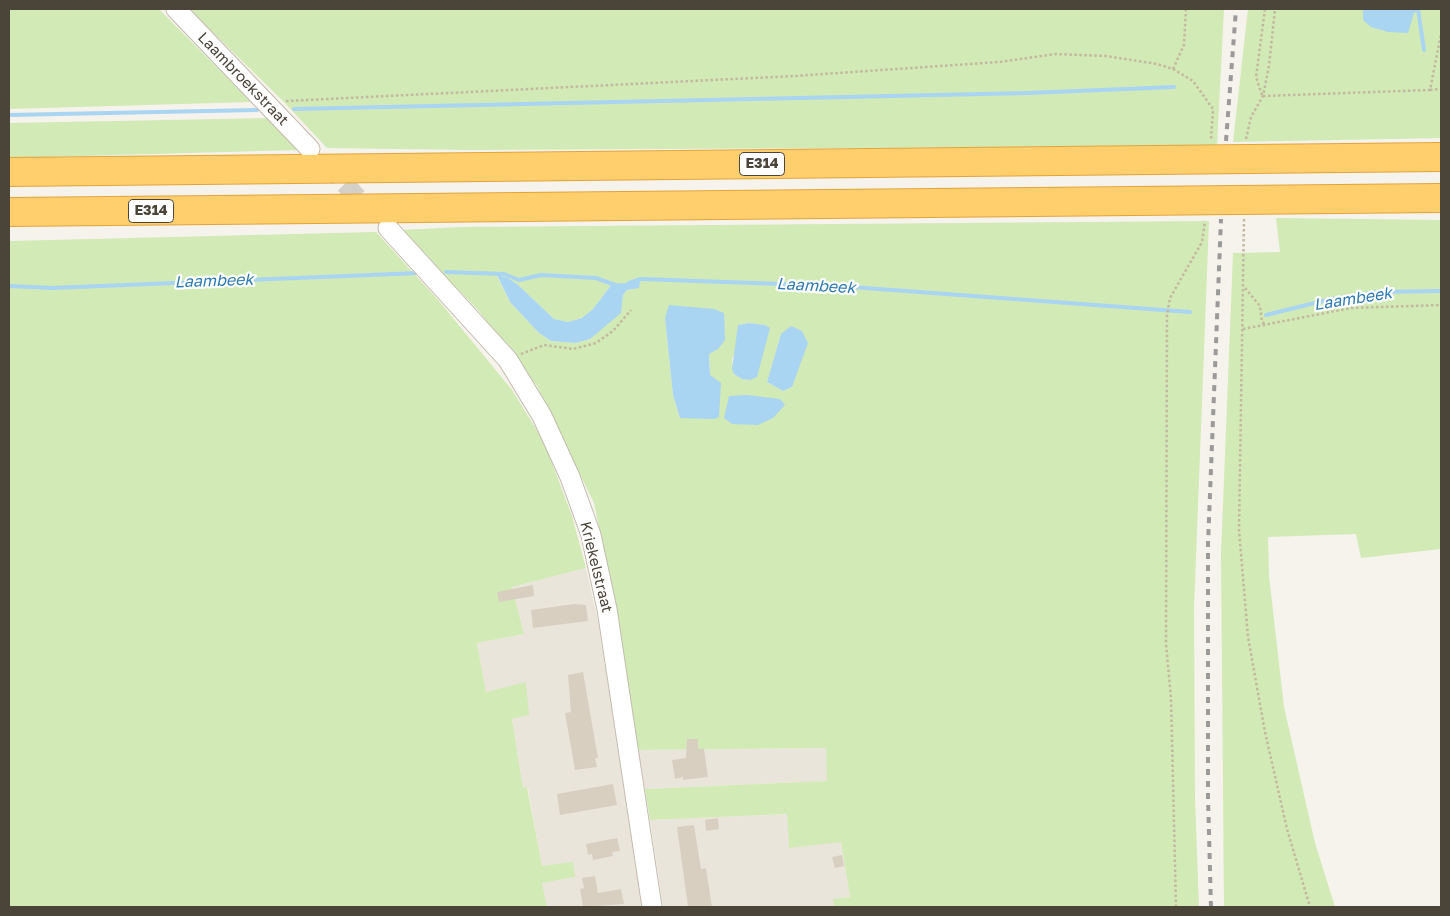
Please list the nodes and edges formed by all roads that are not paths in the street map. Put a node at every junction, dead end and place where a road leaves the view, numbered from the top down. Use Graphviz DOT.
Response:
graph roads {
  1 [pos="176,9"];
  2 [pos="310,149"];
  3 [pos="1441,157"];
  4 [pos="9,172"];
  5 [pos="1441,198"];
  6 [pos="9,212"];
  7 [pos="388,228"];
  8 [pos="652,907"];
  1 -- 2 [label="street, Laambroekstraat"];
  3 -- 4 [label="highway, E314"];
  5 -- 6 [label="highway, E314"];
  7 -- 8 [label="street, Kriekelstraat"];
}
